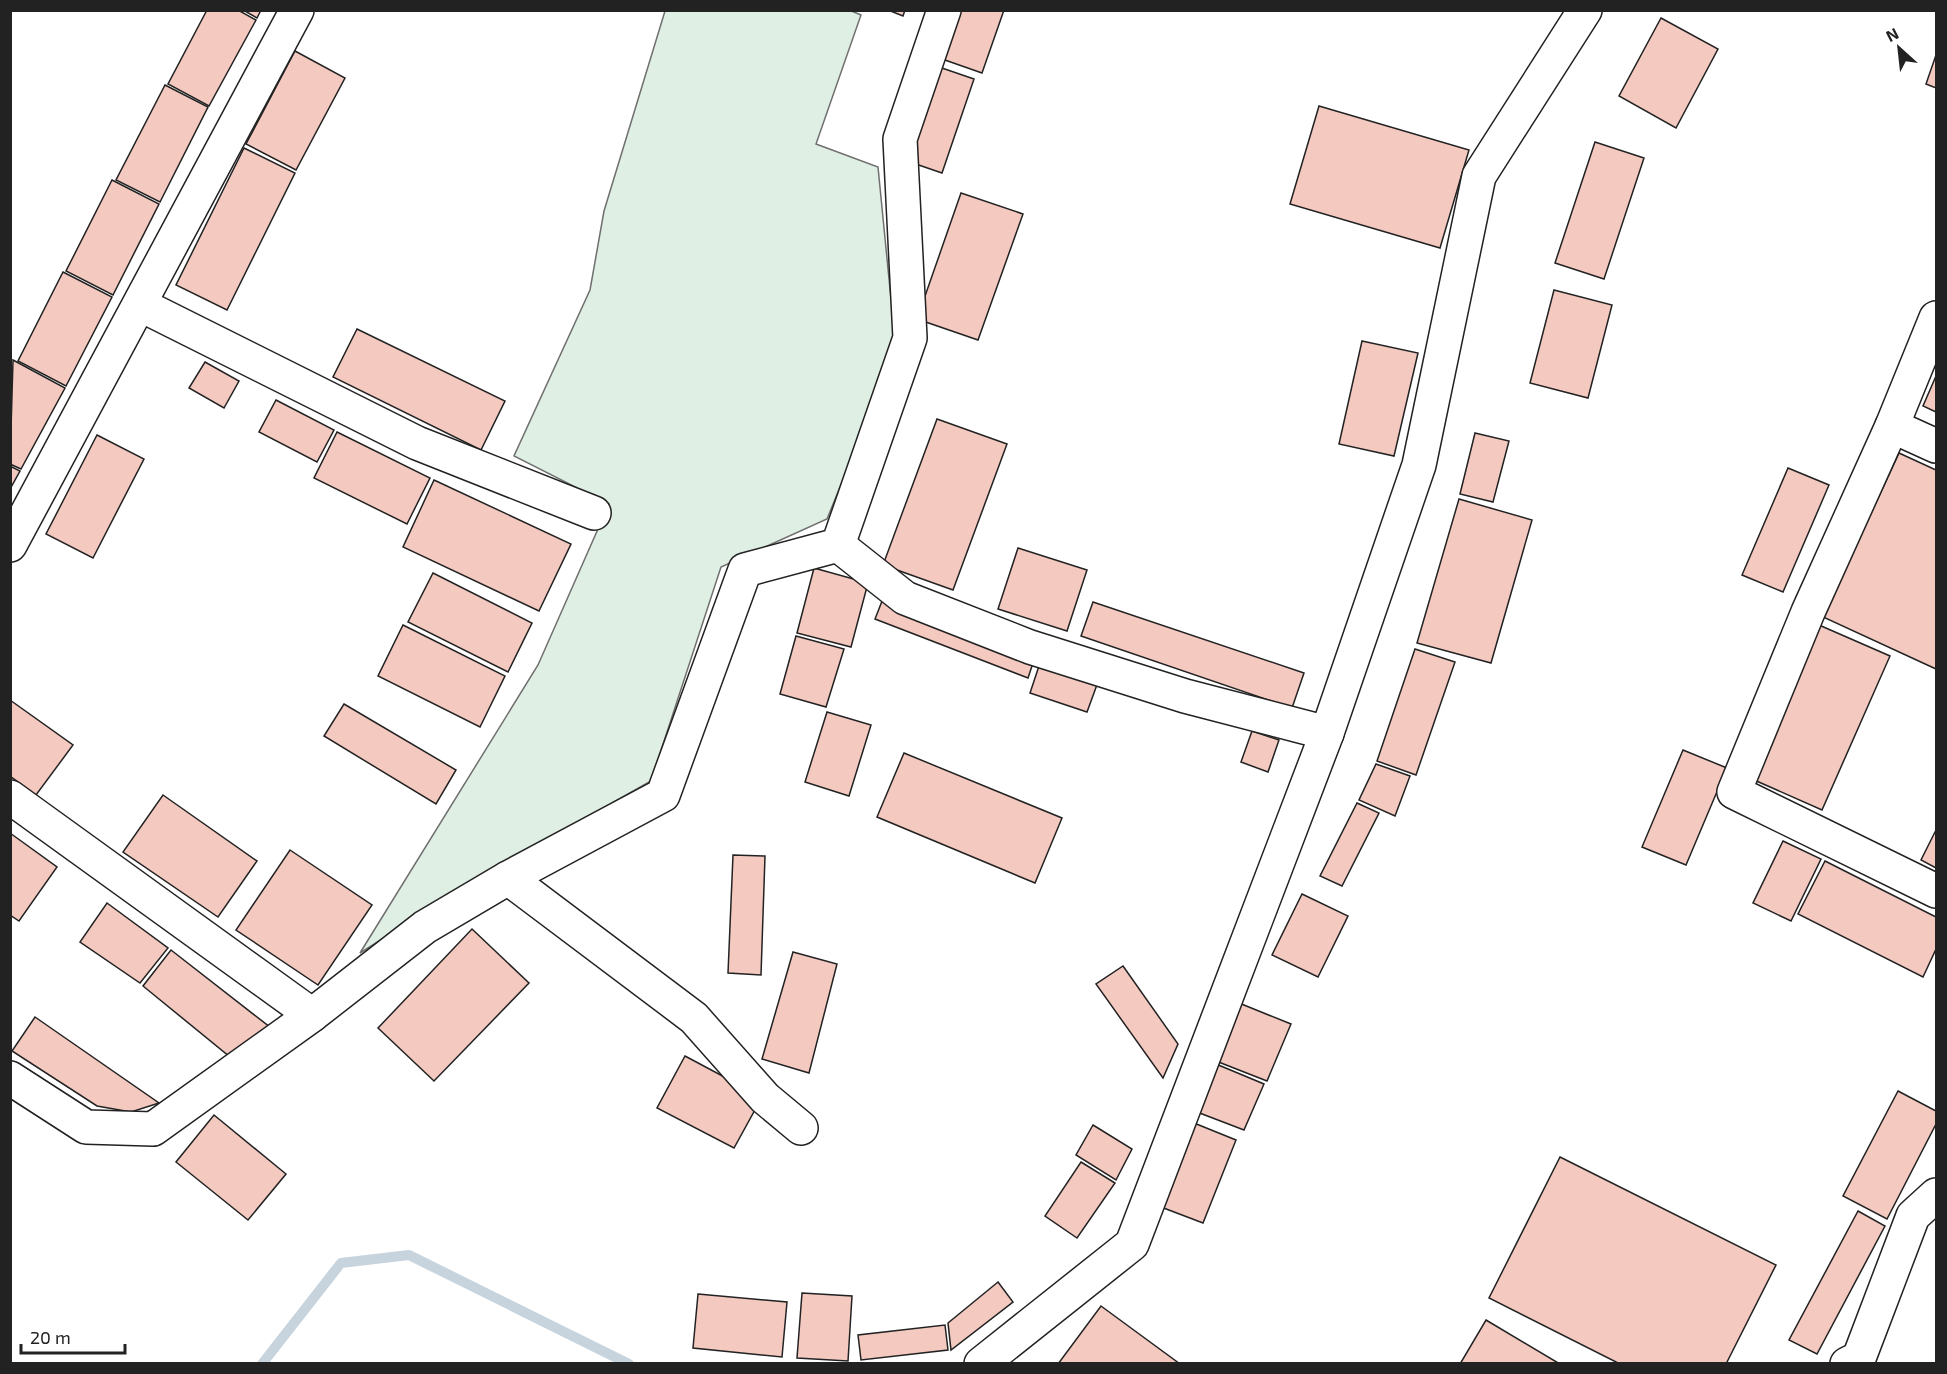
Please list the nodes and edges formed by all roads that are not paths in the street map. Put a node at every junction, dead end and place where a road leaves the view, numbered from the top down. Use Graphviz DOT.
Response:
graph roads {
  1 [pos="297,10"];
  2 [pos="944,10"];
  3 [pos="1585,10"];
  4 [pos="141,305"];
  5 [pos="1936,318"];
  6 [pos="1892,426"];
  7 [pos="1936,446"];
  8 [pos="594,513"];
  9 [pos="10,545"];
  10 [pos="838,545"];
  11 [pos="1327,733"];
  12 [pos="10,797"];
  13 [pos="508,878"];
  14 [pos="1936,891"];
  15 [pos="312,1015"];
  16 [pos="10,1078"];
  17 [pos="801,1128"];
  18 [pos="1936,1195"];
  19 [pos="981,1364"];
  20 [pos="1847,1364"];
  1 -- 4 [label="street"];
  2 -- 10 [label="street"];
  3 -- 11 [label="street"];
  4 -- 8 [label="street"];
  4 -- 9 [label="street"];
  5 -- 6 [label="street"];
  6 -- 7 [label="street"];
  6 -- 14 [label="street"];
  10 -- 11 [label="street"];
  10 -- 13 [label="street"];
  11 -- 19 [label="street"];
  12 -- 15 [label="street"];
  13 -- 15 [label="street"];
  13 -- 17 [label="street"];
  15 -- 16 [label="street"];
  18 -- 20 [label="street"];
}
